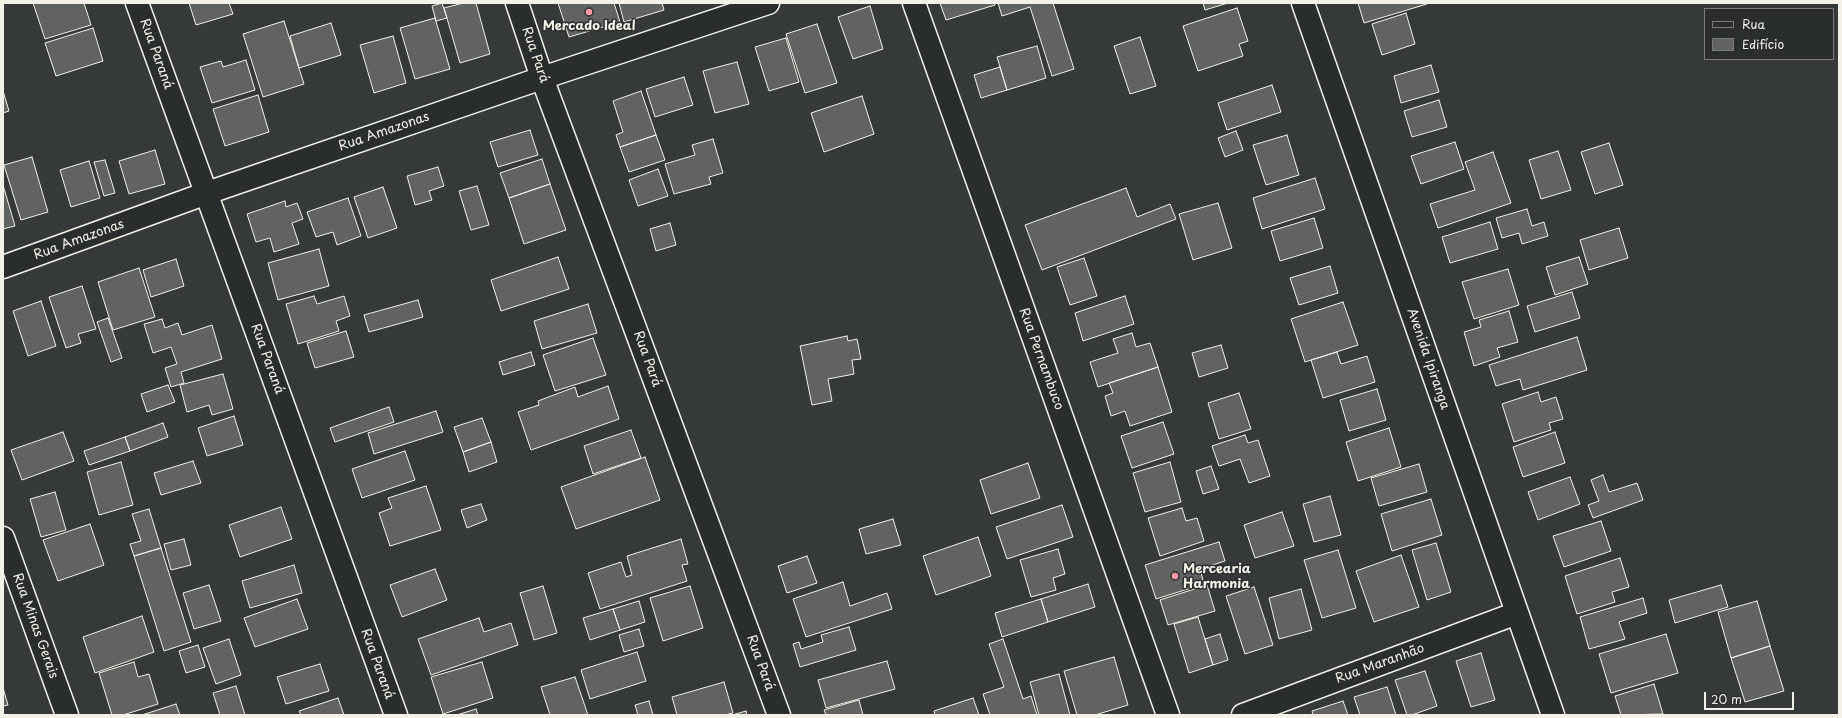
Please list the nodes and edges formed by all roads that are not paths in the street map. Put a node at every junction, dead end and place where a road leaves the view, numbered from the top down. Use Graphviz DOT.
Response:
graph roads {
  1 [pos="137,3"];
  2 [pos="517,3"];
  3 [pos="768,3"];
  4 [pos="914,3"];
  5 [pos="1303,3"];
  6 [pos="542,78"];
  7 [pos="207,193"];
  8 [pos="3,267"];
  9 [pos="3,538"];
  10 [pos="1517,613"];
  11 [pos="67,715"];
  12 [pos="396,715"];
  13 [pos="779,715"];
  14 [pos="1168,715"];
  15 [pos="1243,715"];
  16 [pos="1552,715"];
  1 -- 7 [label="street, Rua Paraná"];
  2 -- 6 [label="street, Rua Pará"];
  3 -- 6 [label="street, Rua Amazonas"];
  4 -- 14 [label="street, Rua Pernambuco"];
  5 -- 10 [label="street, Avenida Ipiranga"];
  6 -- 7 [label="street, Rua Amazonas"];
  6 -- 13 [label="street, Rua Pará"];
  7 -- 8 [label="street, Rua Amazonas"];
  7 -- 12 [label="street, Rua Paraná"];
  9 -- 11 [label="street, Rua Minas Gerais"];
  10 -- 15 [label="street, Rua Maranhão"];
  10 -- 16 [label="street, Avenida Ipiranga"];
}
